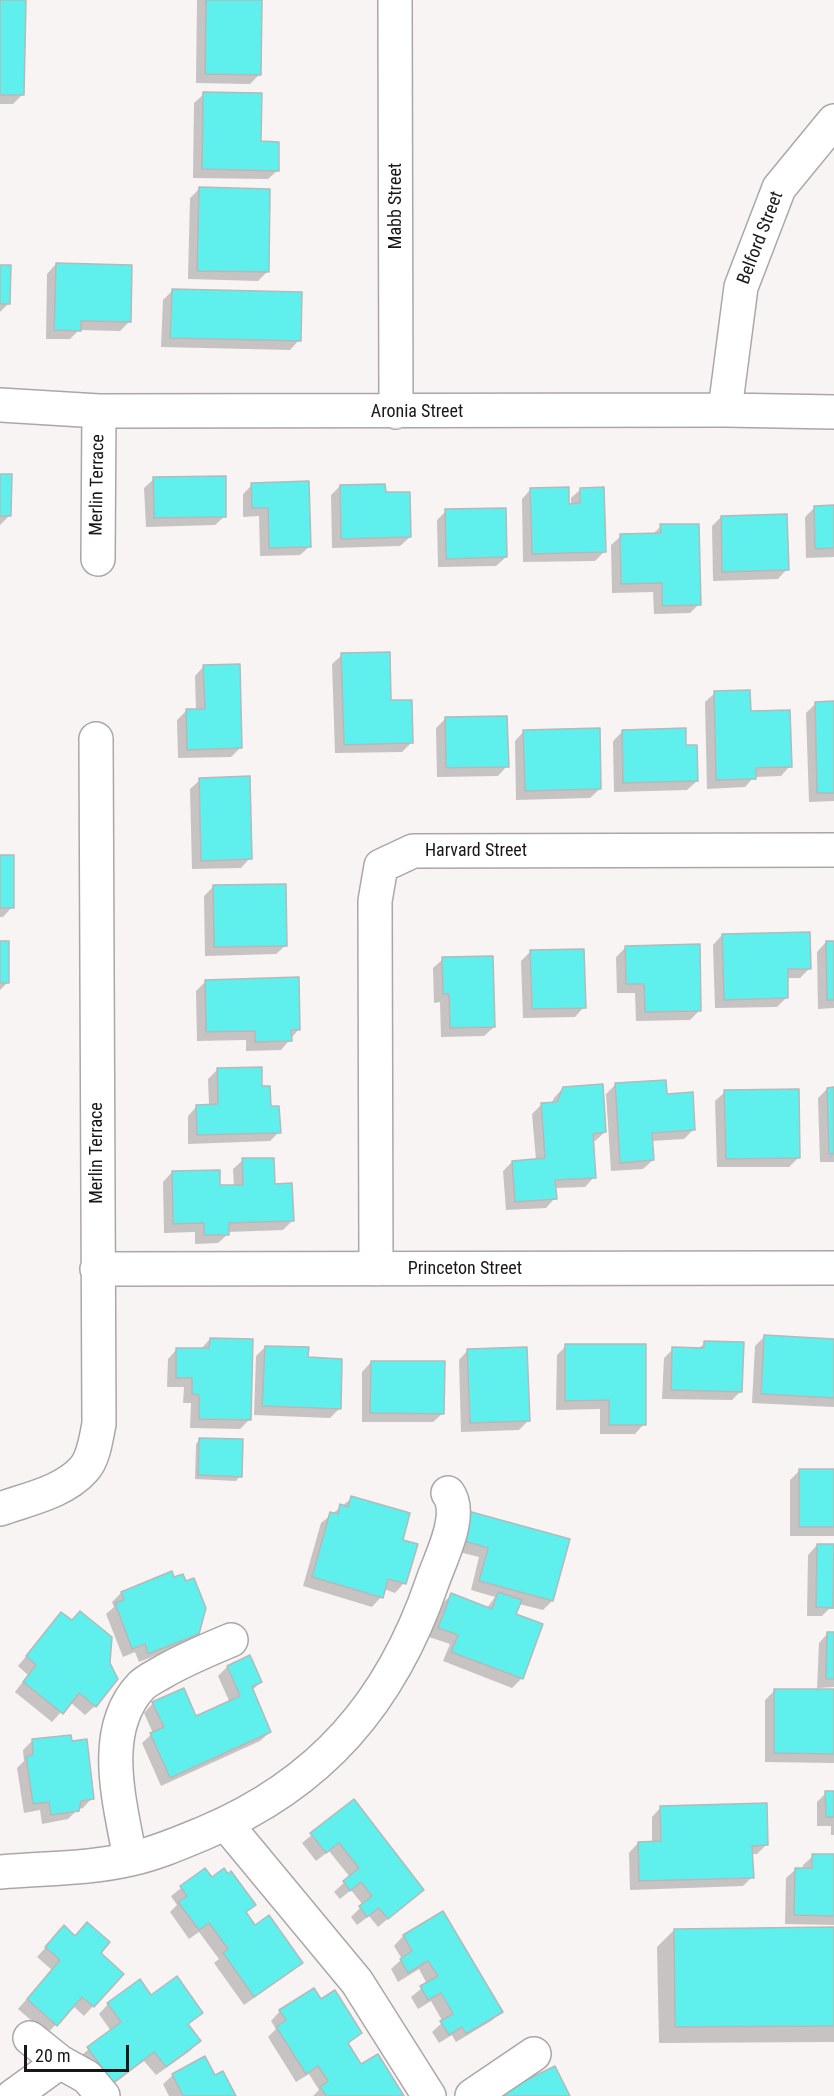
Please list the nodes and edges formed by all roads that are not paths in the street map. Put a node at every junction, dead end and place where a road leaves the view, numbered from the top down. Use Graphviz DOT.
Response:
graph roads {
  1 [pos="395,0"];
  2 [pos="834,121"];
  3 [pos="0,405"];
  4 [pos="725,410"];
  5 [pos="99,411"];
  6 [pos="396,412"];
  7 [pos="834,412"];
  8 [pos="98,559"];
  9 [pos="96,739"];
  10 [pos="834,850"];
  11 [pos="834,1268"];
  12 [pos="97,1269"];
  13 [pos="376,1269"];
  14 [pos="448,1493"];
  15 [pos="0,1509"];
  16 [pos="231,1640"];
  17 [pos="225,1824"];
  18 [pos="130,1859"];
  19 [pos="0,1872"];
  20 [pos="30,2038"];
  21 [pos="534,2054"];
  22 [pos="60,2062"];
  23 [pos="13,2096"];
  24 [pos="103,2096"];
  25 [pos="429,2096"];
  26 [pos="472,2096"];
  1 -- 6 [label="street, Mabb Street"];
  2 -- 4 [label="street, Belford Street"];
  3 -- 5 [label="street, Aronia Street"];
  4 -- 6 [label="street, Aronia Street"];
  4 -- 7 [label="street, Aronia Street"];
  5 -- 6 [label="street, Aronia Street"];
  5 -- 8 [label="street, Merlin Terrace"];
  9 -- 12 [label="street, Merlin Terrace"];
  10 -- 13 [label="street, Harvard Street"];
  11 -- 13 [label="street, Princeton Street"];
  12 -- 13 [label="street, Princeton Street"];
  12 -- 15 [label="street, Merlin Terrace"];
  14 -- 17 [label="street"];
  16 -- 18 [label="street"];
  17 -- 18 [label="street"];
  17 -- 25 [label="street"];
  18 -- 19 [label="street"];
  20 -- 22 [label="street"];
  21 -- 26 [label="street"];
  22 -- 23 [label="street"];
  22 -- 24 [label="street"];
}
